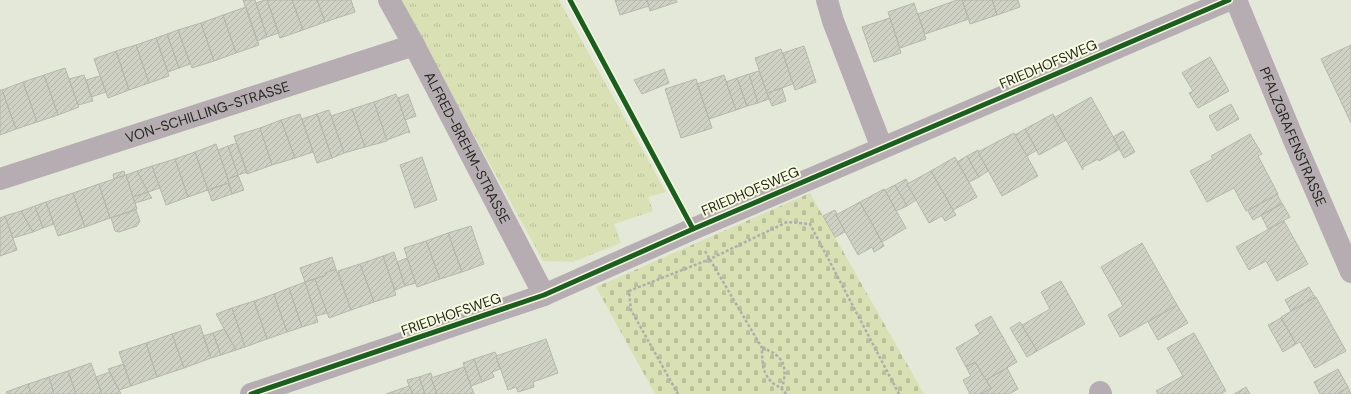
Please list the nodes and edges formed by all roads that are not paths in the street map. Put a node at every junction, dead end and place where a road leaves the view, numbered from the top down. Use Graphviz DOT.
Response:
graph roads {
  1 [pos="389,0"];
  2 [pos="827,0"];
  3 [pos="1229,0"];
  4 [pos="1236,0"];
  5 [pos="414,45"];
  6 [pos="882,148"];
  7 [pos="0,179"];
  8 [pos="1351,272"];
  9 [pos="544,295"];
  10 [pos="251,394"];
  1 -- 5 [label="street, ALFRED-BREHM-STRASSE"];
  2 -- 6 [label="street"];
  3 -- 6 [label="street, FRIEDHOFSWEG"];
  4 -- 8 [label="street, PFALZGRAFENSTRASSE"];
  5 -- 7 [label="street, VON-SCHILLING-STRASSE"];
  5 -- 9 [label="street, ALFRED-BREHM-STRASSE"];
  6 -- 9 [label="street, FRIEDHOFSWEG"];
  9 -- 10 [label="street, FRIEDHOFSWEG"];
}
